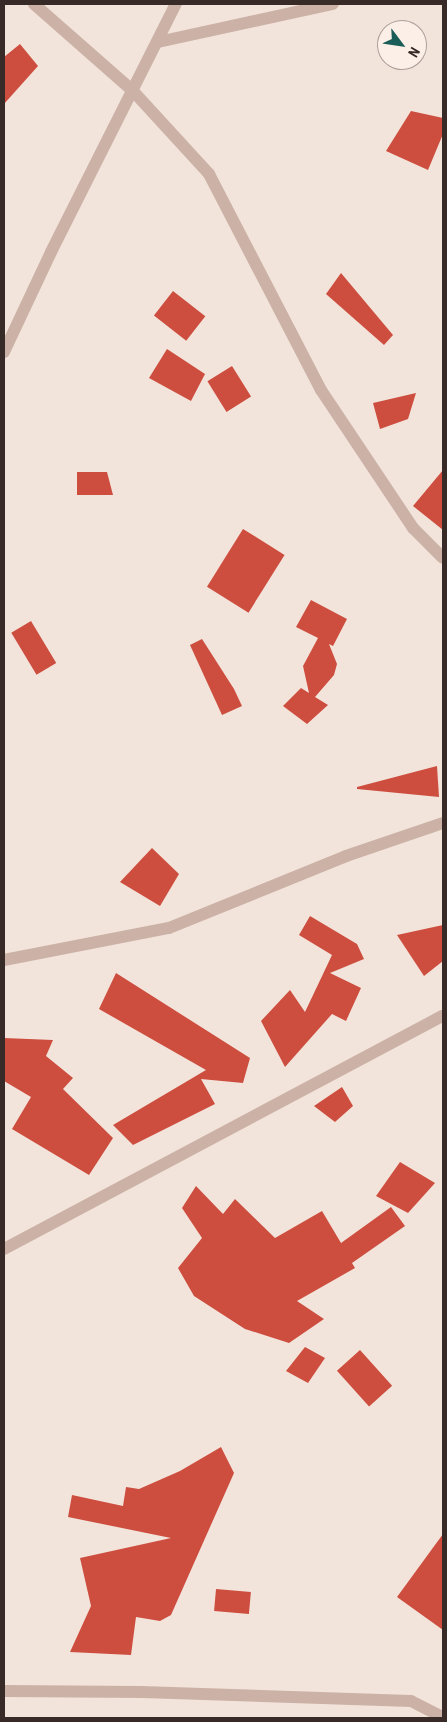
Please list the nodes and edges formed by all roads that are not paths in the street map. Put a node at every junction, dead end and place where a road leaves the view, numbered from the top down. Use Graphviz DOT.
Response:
graph roads {
  1 [pos="34,4"];
  2 [pos="176,4"];
  3 [pos="333,4"];
  4 [pos="158,42"];
  5 [pos="133,91"];
  6 [pos="4,352"];
  7 [pos="443,558"];
  8 [pos="443,823"];
  9 [pos="4,960"];
  10 [pos="443,1016"];
  11 [pos="4,1249"];
  12 [pos="4,1691"];
  13 [pos="443,1717"];
  1 -- 5 [label="street"];
  2 -- 4 [label="street"];
  3 -- 4 [label="street"];
  4 -- 5 [label="street"];
  5 -- 6 [label="street"];
  5 -- 7 [label="street"];
  8 -- 9 [label="street"];
  10 -- 11 [label="street"];
  12 -- 13 [label="street"];
}
